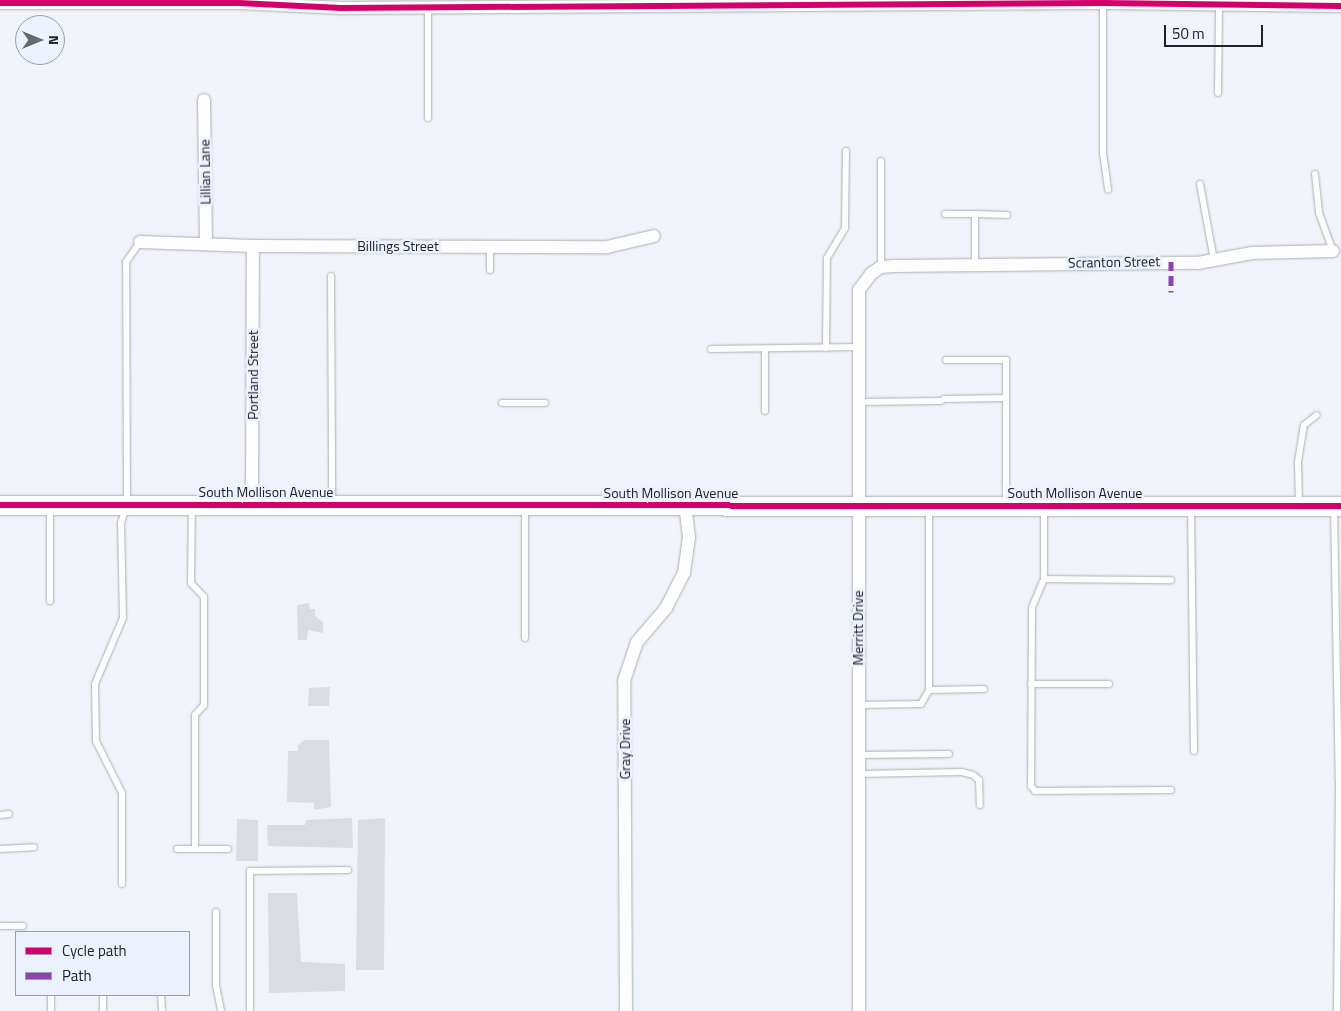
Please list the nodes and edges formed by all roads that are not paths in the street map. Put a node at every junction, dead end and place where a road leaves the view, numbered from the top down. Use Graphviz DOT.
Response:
graph roads {
  1 [pos="239,1"];
  2 [pos="90,2"];
  3 [pos="0,3"];
  4 [pos="783,4"];
  5 [pos="1103,4"];
  6 [pos="1219,5"];
  7 [pos="1341,6"];
  8 [pos="428,8"];
  9 [pos="1218,93"];
  10 [pos="204,100"];
  11 [pos="428,118"];
  12 [pos="846,151"];
  13 [pos="881,161"];
  14 [pos="1316,174"];
  15 [pos="1200,184"];
  16 [pos="1108,190"];
  17 [pos="945,214"];
  18 [pos="975,214"];
  19 [pos="1007,215"];
  20 [pos="654,236"];
  21 [pos="140,242"];
  22 [pos="206,244"];
  23 [pos="253,246"];
  24 [pos="490,247"];
  25 [pos="1333,251"];
  26 [pos="1214,260"];
  27 [pos="974,266"];
  28 [pos="881,267"];
  29 [pos="490,270"];
  30 [pos="331,276"];
  31 [pos="859,347"];
  32 [pos="826,348"];
  33 [pos="711,349"];
  34 [pos="765,349"];
  35 [pos="946,360"];
  36 [pos="1006,398"];
  37 [pos="858,402"];
  38 [pos="502,403"];
  39 [pos="546,403"];
  40 [pos="765,411"];
  41 [pos="1317,415"];
  42 [pos="127,504"];
  43 [pos="192,504"];
  44 [pos="252,504"];
  45 [pos="332,504"];
  46 [pos="0,505"];
  47 [pos="50,505"];
  48 [pos="525,505"];
  49 [pos="685,506"];
  50 [pos="858,506"];
  51 [pos="929,506"];
  52 [pos="1006,506"];
  53 [pos="1044,506"];
  54 [pos="1191,506"];
  55 [pos="1299,506"];
  56 [pos="1338,506"];
  57 [pos="1044,579"];
  58 [pos="1171,580"];
  59 [pos="50,601"];
  60 [pos="525,638"];
  61 [pos="1031,684"];
  62 [pos="1109,684"];
  63 [pos="984,689"];
  64 [pos="929,690"];
  65 [pos="858,705"];
  66 [pos="1194,751"];
  67 [pos="949,754"];
  68 [pos="858,755"];
  69 [pos="858,774"];
  70 [pos="1171,790"];
  71 [pos="980,805"];
  72 [pos="0,814"];
  73 [pos="9,814"];
  74 [pos="34,847"];
  75 [pos="0,849"];
  76 [pos="177,849"];
  77 [pos="195,849"];
  78 [pos="228,849"];
  79 [pos="348,870"];
  80 [pos="122,884"];
  81 [pos="216,912"];
  82 [pos="0,926"];
  83 [pos="23,926"];
  84 [pos="51,996"];
  85 [pos="103,996"];
  86 [pos="161,996"];
  87 [pos="51,1011"];
  88 [pos="103,1011"];
  89 [pos="162,1011"];
  90 [pos="221,1011"];
  91 [pos="250,1011"];
  92 [pos="626,1011"];
  93 [pos="859,1011"];
  94 [pos="1337,1011"];
  1 -- 2 [label="street"];
  1 -- 8 [label="street"];
  2 -- 3 [label="street"];
  4 -- 5 [label="street"];
  4 -- 8 [label="street"];
  5 -- 6 [label="street"];
  5 -- 16 [label="lane"];
  6 -- 7 [label="street"];
  6 -- 9 [label="lane"];
  8 -- 11 [label="lane"];
  10 -- 22 [label="street, Lillian Lane"];
  12 -- 32 [label="lane"];
  13 -- 28 [label="lane"];
  14 -- 25 [label="lane"];
  15 -- 26 [label="lane"];
  17 -- 18 [label="lane"];
  18 -- 19 [label="lane"];
  18 -- 27 [label="lane"];
  20 -- 24 [label="street, Billings Street"];
  21 -- 22 [label="street, Billings Street"];
  21 -- 42 [label="lane"];
  22 -- 23 [label="street, Billings Street"];
  23 -- 24 [label="street, Billings Street"];
  23 -- 44 [label="street, Portland Street"];
  24 -- 29 [label="lane"];
  25 -- 26 [label="street, Scranton Street"];
  26 -- 27 [label="street, Scranton Street"];
  27 -- 28 [label="street, Scranton Street"];
  28 -- 31 [label="street, Merritt Drive"];
  30 -- 45 [label="lane"];
  31 -- 32 [label="lane"];
  31 -- 37 [label="street, Merritt Drive"];
  32 -- 34 [label="lane"];
  33 -- 34 [label="lane"];
  34 -- 40 [label="lane"];
  35 -- 36 [label="lane"];
  36 -- 37 [label="lane"];
  36 -- 52 [label="lane"];
  37 -- 50 [label="street, Merritt Drive"];
  38 -- 39 [label="lane"];
  41 -- 55 [label="lane"];
  42 -- 43 [label="main road, South Mollison Avenue"];
  42 -- 47 [label="main road, South Mollison Avenue"];
  42 -- 80 [label="lane"];
  43 -- 44 [label="main road, South Mollison Avenue"];
  43 -- 77 [label="lane"];
  44 -- 45 [label="main road, South Mollison Avenue"];
  45 -- 48 [label="main road, South Mollison Avenue"];
  46 -- 47 [label="main road, South Mollison Avenue"];
  47 -- 59 [label="lane"];
  48 -- 49 [label="main road, South Mollison Avenue"];
  48 -- 60 [label="lane"];
  49 -- 50 [label="main road, South Mollison Avenue"];
  49 -- 92 [label="street, Gray Drive"];
  50 -- 51 [label="main road, South Mollison Avenue"];
  50 -- 65 [label="street, Merritt Drive"];
  51 -- 52 [label="main road, South Mollison Avenue"];
  51 -- 64 [label="lane"];
  52 -- 53 [label="main road, South Mollison Avenue"];
  53 -- 54 [label="main road, South Mollison Avenue"];
  53 -- 57 [label="lane"];
  54 -- 55 [label="main road, South Mollison Avenue"];
  54 -- 66 [label="lane"];
  55 -- 56 [label="main road, South Mollison Avenue"];
  56 -- 94 [label="lane"];
  57 -- 58 [label="lane"];
  57 -- 61 [label="lane"];
  61 -- 62 [label="lane"];
  61 -- 70 [label="lane"];
  63 -- 64 [label="lane"];
  64 -- 65 [label="lane"];
  65 -- 68 [label="street, Merritt Drive"];
  67 -- 68 [label="lane"];
  68 -- 69 [label="street, Merritt Drive"];
  69 -- 71 [label="lane"];
  69 -- 93 [label="street, Merritt Drive"];
  72 -- 73 [label="lane"];
  74 -- 75 [label="lane"];
  76 -- 77 [label="lane"];
  77 -- 78 [label="lane"];
  79 -- 91 [label="lane"];
  81 -- 90 [label="lane"];
  82 -- 83 [label="lane"];
  84 -- 87 [label="lane"];
  85 -- 88 [label="lane"];
  86 -- 89 [label="lane"];
}
